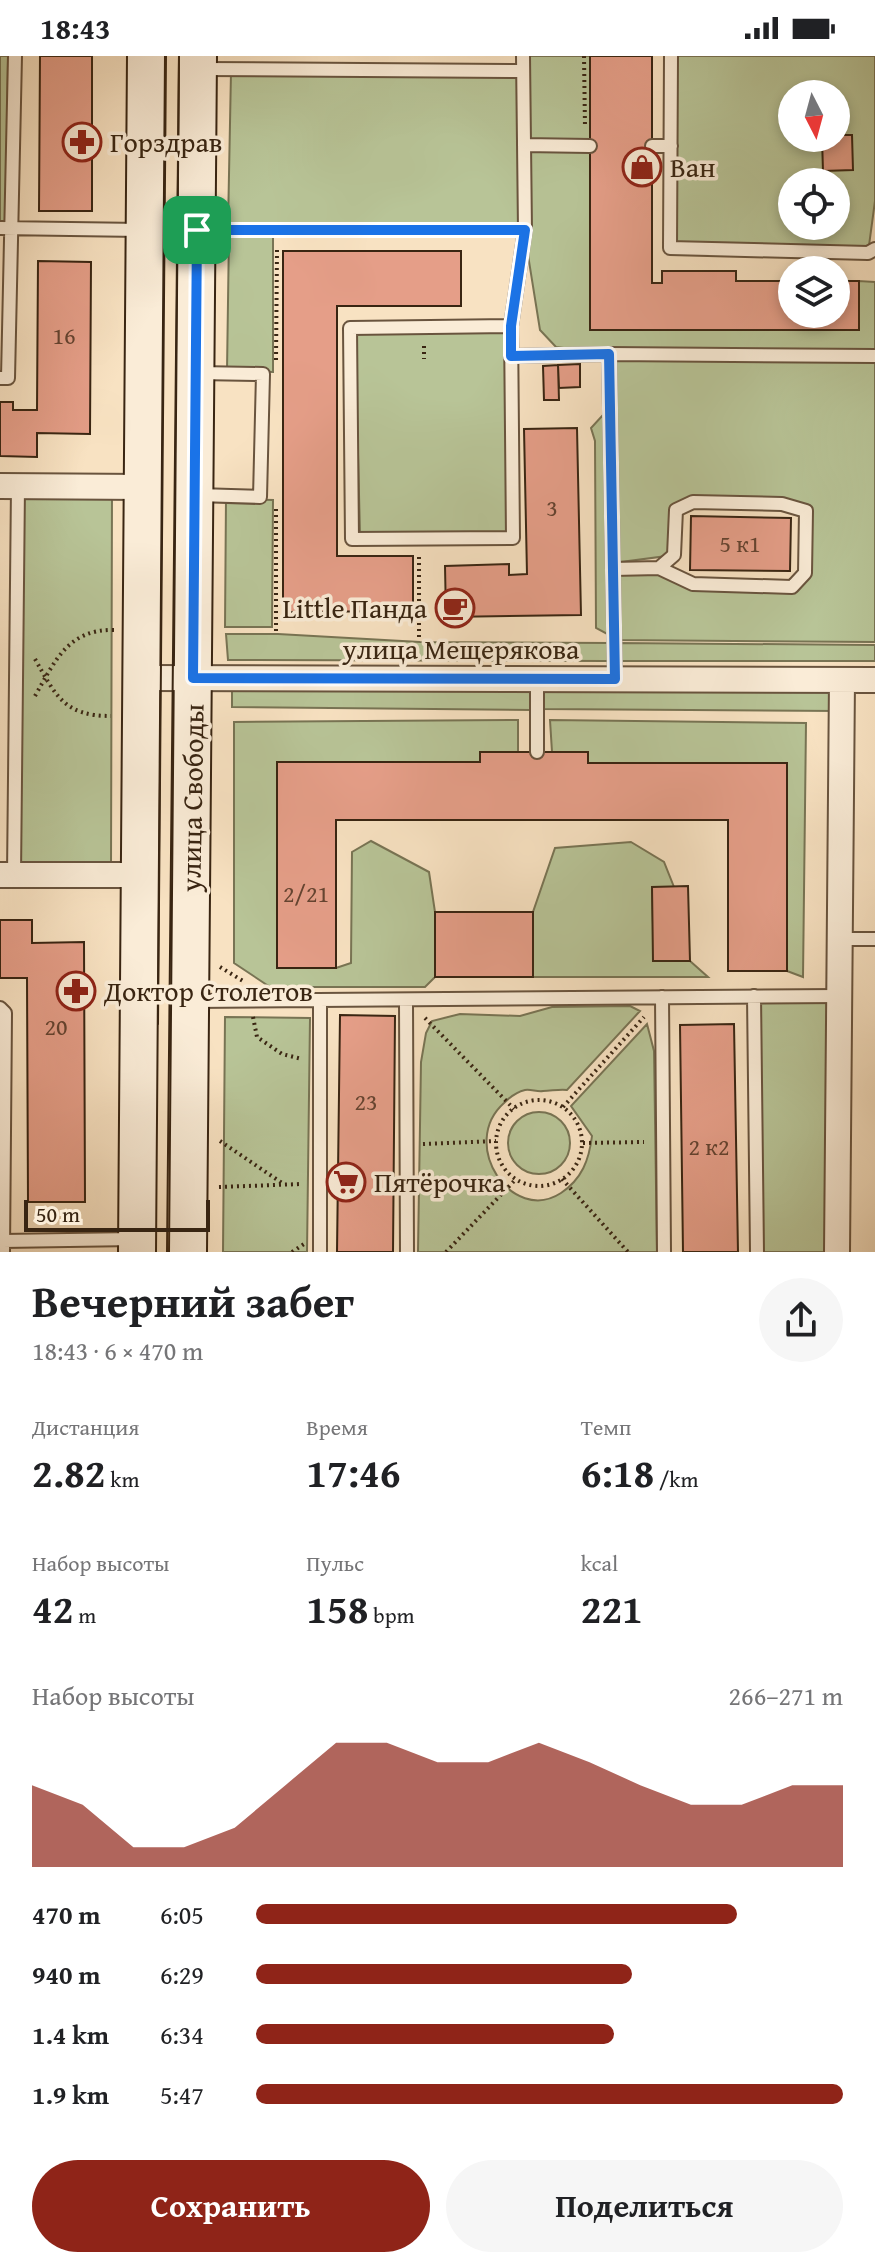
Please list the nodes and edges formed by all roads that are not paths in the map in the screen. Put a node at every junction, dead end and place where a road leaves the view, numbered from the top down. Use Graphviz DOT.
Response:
graph roads {
  1 [pos="15,56"];
  2 [pos="146,56"];
  3 [pos="523,56"];
  4 [pos="671,56"];
  5 [pos="198,63"];
  6 [pos="523,71"];
  7 [pos="524,145"];
  8 [pos="588,146"];
  9 [pos="652,146"];
  10 [pos="671,146"];
  11 [pos="6,228"];
  12 [pos="146,230"];
  13 [pos="197,230"];
  14 [pos="525,230"];
  15 [pos="875,249"];
  16 [pos="511,326"];
  17 [pos="609,354"];
  18 [pos="511,356"];
  19 [pos="875,356"];
  20 [pos="196,373"];
  21 [pos="0,378"];
  22 [pos="9,486"];
  23 [pos="143,487"];
  24 [pos="195,495"];
  25 [pos="659,568"];
  26 [pos="613,569"];
  27 [pos="142,678"];
  28 [pos="193,678"];
  29 [pos="537,679"];
  30 [pos="615,679"];
  31 [pos="842,680"];
  32 [pos="875,680"];
  33 [pos="537,752"];
  34 [pos="7,875"];
  35 [pos="140,875"];
  36 [pos="840,939"];
  37 [pos="875,939"];
  38 [pos="754,996"];
  39 [pos="840,996"];
  40 [pos="662,997"];
  41 [pos="320,1000"];
  42 [pos="406,1000"];
  43 [pos="190,1001"];
  44 [pos="0,1008"];
  45 [pos="3,1246"];
  46 [pos="137,1246"];
  47 [pos="188,1252"];
  48 [pos="320,1252"];
  49 [pos="407,1252"];
  50 [pos="664,1252"];
  51 [pos="757,1252"];
  52 [pos="837,1252"];
  1 -- 11 [label="lane"];
  2 -- 12 [label="main road, улица Свободы"];
  3 -- 6 [label="lane"];
  4 -- 10 [label="lane"];
  5 -- 6 [label="lane"];
  5 -- 13 [label="main road, улица Свободы"];
  6 -- 7 [label="lane"];
  7 -- 8 [label="lane"];
  7 -- 14 [label="lane"];
  9 -- 10 [label="lane"];
  10 -- 15 [label="lane"];
  11 -- 12 [label="lane"];
  11 -- 21 [label="lane"];
  12 -- 23 [label="main road, улица Свободы"];
  13 -- 14 [label="lane"];
  13 -- 20 [label="main road, улица Свободы"];
  14 -- 16 [label="lane"];
  16 -- 18 [label="lane"];
  16 -- 18 [label="lane"];
  17 -- 18 [label="lane"];
  17 -- 19 [label="lane"];
  17 -- 26 [label="lane"];
  20 -- 24 [label="main road, улица Свободы"];
  20 -- 24 [label="lane"];
  22 -- 23 [label="street"];
  22 -- 34 [label="lane"];
  23 -- 27 [label="main road, улица Свободы"];
  24 -- 28 [label="main road, улица Свободы"];
  25 -- 25 [label="lane"];
  25 -- 26 [label="lane"];
  26 -- 30 [label="lane"];
  27 -- 28 [label="street, улица Мещерякова"];
  27 -- 35 [label="main road, улица Свободы"];
  28 -- 29 [label="street, улица Мещерякова"];
  28 -- 43 [label="main road, улица Свободы"];
  29 -- 30 [label="street, улица Мещерякова"];
  29 -- 33 [label="lane"];
  30 -- 31 [label="street, улица Мещерякова"];
  31 -- 32 [label="street, улица Мещерякова"];
  31 -- 36 [label="street"];
  34 -- 35 [label="street"];
  35 -- 46 [label="main road, улица Свободы"];
  36 -- 37 [label="lane"];
  36 -- 39 [label="street"];
  38 -- 39 [label="lane"];
  38 -- 40 [label="lane"];
  38 -- 51 [label="lane"];
  39 -- 52 [label="street"];
  40 -- 42 [label="lane"];
  40 -- 50 [label="lane"];
  41 -- 42 [label="lane"];
  41 -- 43 [label="lane"];
  41 -- 48 [label="lane"];
  42 -- 49 [label="lane"];
  43 -- 47 [label="main road, улица Свободы"];
  44 -- 45 [label="lane"];
  45 -- 46 [label="lane"];
}
